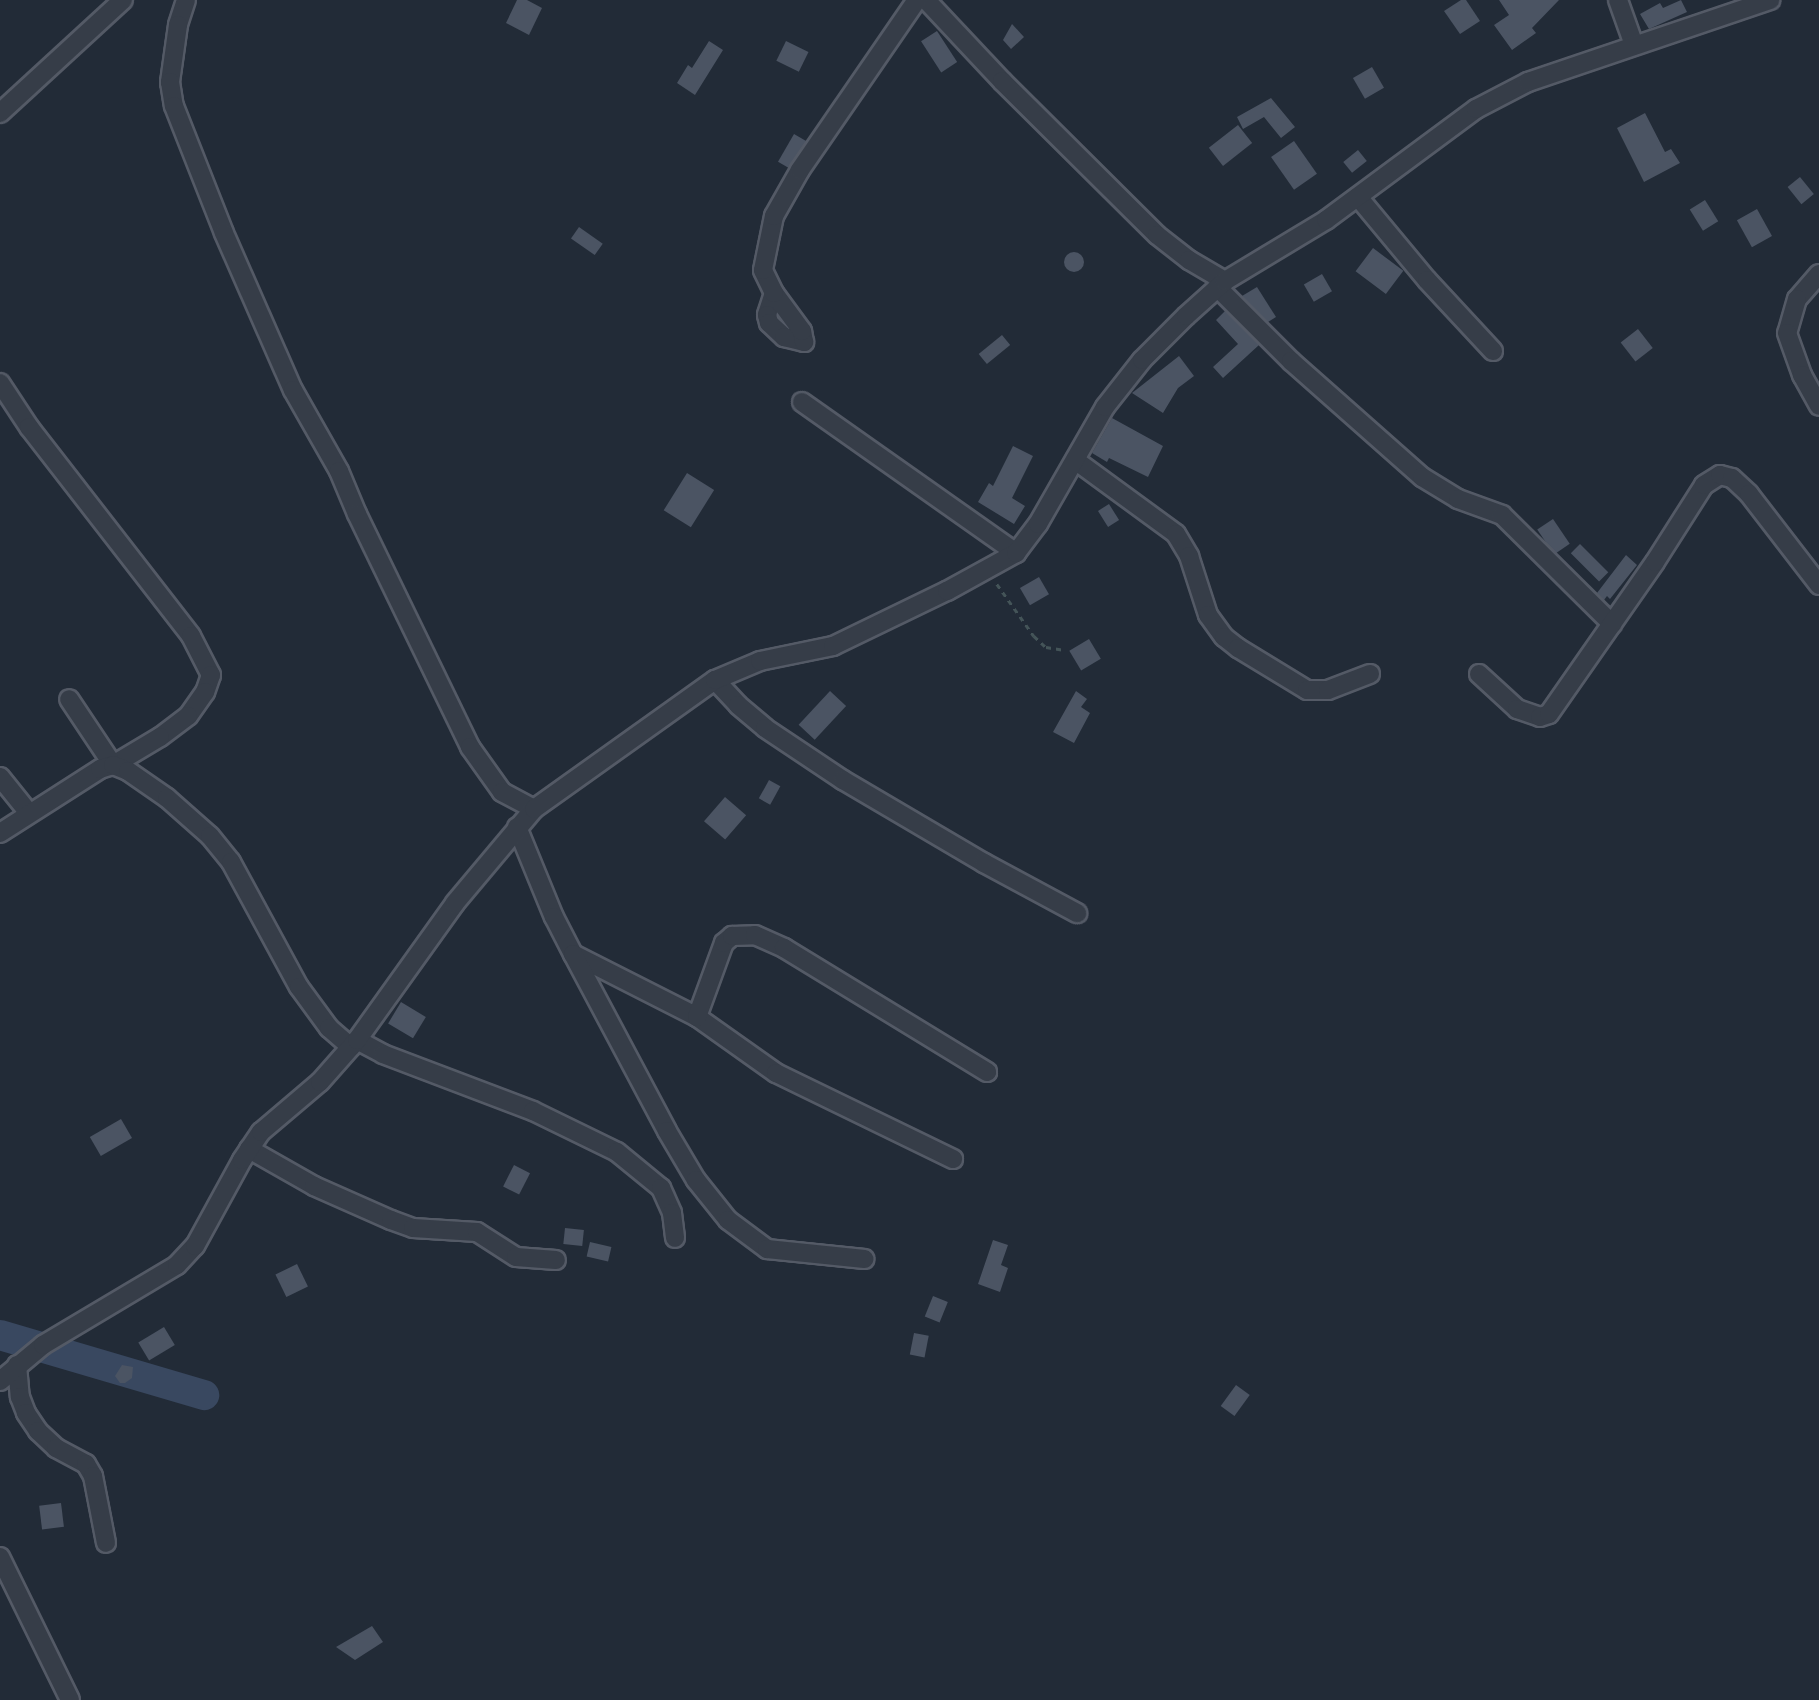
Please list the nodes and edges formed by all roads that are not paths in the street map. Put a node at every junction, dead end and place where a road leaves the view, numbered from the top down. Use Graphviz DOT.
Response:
graph roads {
  1 [pos="123,0"];
  2 [pos="186,0"];
  3 [pos="917,0"];
  4 [pos="926,0"];
  5 [pos="1618,0"];
  6 [pos="1770,0"];
  7 [pos="1634,45"];
  8 [pos="0,113"];
  9 [pos="1358,198"];
  10 [pos="1819,274"];
  11 [pos="1221,284"];
  12 [pos="774,293"];
  13 [pos="1493,351"];
  14 [pos="0,383"];
  15 [pos="802,402"];
  16 [pos="1819,406"];
  17 [pos="1075,460"];
  18 [pos="1016,553"];
  19 [pos="1819,584"];
  20 [pos="1612,624"];
  21 [pos="1370,674"];
  22 [pos="1479,674"];
  23 [pos="715,680"];
  24 [pos="69,699"];
  25 [pos="113,765"];
  26 [pos="0,777"];
  27 [pos="534,809"];
  28 [pos="29,813"];
  29 [pos="516,827"];
  30 [pos="0,833"];
  31 [pos="1077,913"];
  32 [pos="573,954"];
  33 [pos="697,1017"];
  34 [pos="354,1043"];
  35 [pos="987,1072"];
  36 [pos="248,1149"];
  37 [pos="953,1159"];
  38 [pos="675,1238"];
  39 [pos="864,1259"];
  40 [pos="556,1260"];
  41 [pos="18,1365"];
  42 [pos="0,1381"];
  43 [pos="106,1543"];
  44 [pos="0,1557"];
  45 [pos="70,1700"];
  1 -- 8 [label="street"];
  2 -- 27 [label="street"];
  3 -- 12 [label="street"];
  4 -- 11 [label="street"];
  5 -- 7 [label="street"];
  6 -- 7 [label="street"];
  7 -- 9 [label="street"];
  9 -- 11 [label="street"];
  9 -- 13 [label="street"];
  10 -- 16 [label="street"];
  11 -- 17 [label="street"];
  11 -- 20 [label="street"];
  14 -- 25 [label="street"];
  15 -- 18 [label="street"];
  17 -- 18 [label="street"];
  17 -- 21 [label="street"];
  18 -- 23 [label="street"];
  19 -- 20 [label="street"];
  20 -- 22 [label="street"];
  23 -- 27 [label="street"];
  23 -- 31 [label="street"];
  24 -- 25 [label="street"];
  25 -- 28 [label="street"];
  25 -- 34 [label="street"];
  26 -- 28 [label="street"];
  27 -- 29 [label="street"];
  28 -- 30 [label="street"];
  29 -- 32 [label="street"];
  29 -- 34 [label="street"];
  32 -- 33 [label="street"];
  32 -- 39 [label="street"];
  33 -- 35 [label="street"];
  33 -- 37 [label="street"];
  34 -- 36 [label="street"];
  34 -- 38 [label="street"];
  36 -- 40 [label="street"];
  36 -- 41 [label="street"];
  41 -- 42 [label="street"];
  41 -- 43 [label="street"];
  44 -- 45 [label="street"];
}
